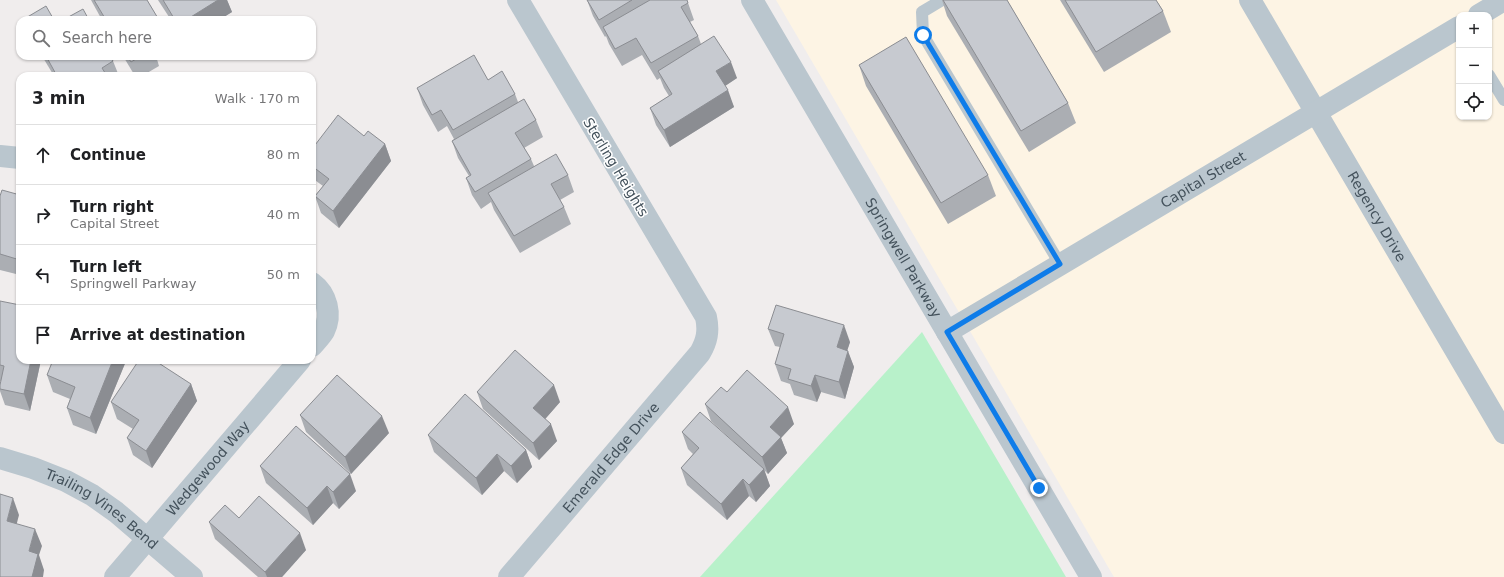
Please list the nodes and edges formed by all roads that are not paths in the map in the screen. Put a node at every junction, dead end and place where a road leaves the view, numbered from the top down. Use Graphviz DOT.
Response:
graph roads {
  1 [pos="518,0"];
  2 [pos="752,0"];
  3 [pos="942,0"];
  4 [pos="1250,0"];
  5 [pos="1504,0"];
  6 [pos="1484,12"];
  7 [pos="1456,29"];
  8 [pos="1492,80"];
  9 [pos="1504,100"];
  10 [pos="1316,111"];
  11 [pos="0,156"];
  12 [pos="16,158"];
  13 [pos="1060,264"];
  14 [pos="316,286"];
  15 [pos="947,332"];
  16 [pos="708,336"];
  17 [pos="316,341"];
  18 [pos="297,364"];
  19 [pos="1504,433"];
  20 [pos="0,458"];
  21 [pos="148,539"];
  22 [pos="115,577"];
  23 [pos="192,577"];
  24 [pos="509,577"];
  25 [pos="1091,577"];
  1 -- 16 [label="street, Sterling Heights"];
  2 -- 15 [label="street, Springwell Parkway"];
  3 -- 13 [label="lane"];
  4 -- 10 [label="street, Regency Drive"];
  5 -- 6 [label="street"];
  7 -- 10 [label="street, Capital Street"];
  8 -- 9 [label="lane"];
  10 -- 13 [label="street, Capital Street"];
  10 -- 19 [label="street, Regency Drive"];
  11 -- 12 [label="street"];
  13 -- 15 [label="street, Capital Street"];
  14 -- 17 [label="street"];
  15 -- 25 [label="street, Springwell Parkway"];
  16 -- 24 [label="street, Emerald Edge Drive"];
  18 -- 21 [label="street, Wedgewood Way"];
  20 -- 21 [label="street, Trailing Vines Bend"];
  21 -- 22 [label="street, Wedgewood Way"];
  21 -- 23 [label="street, Trailing Vines Bend"];
}
